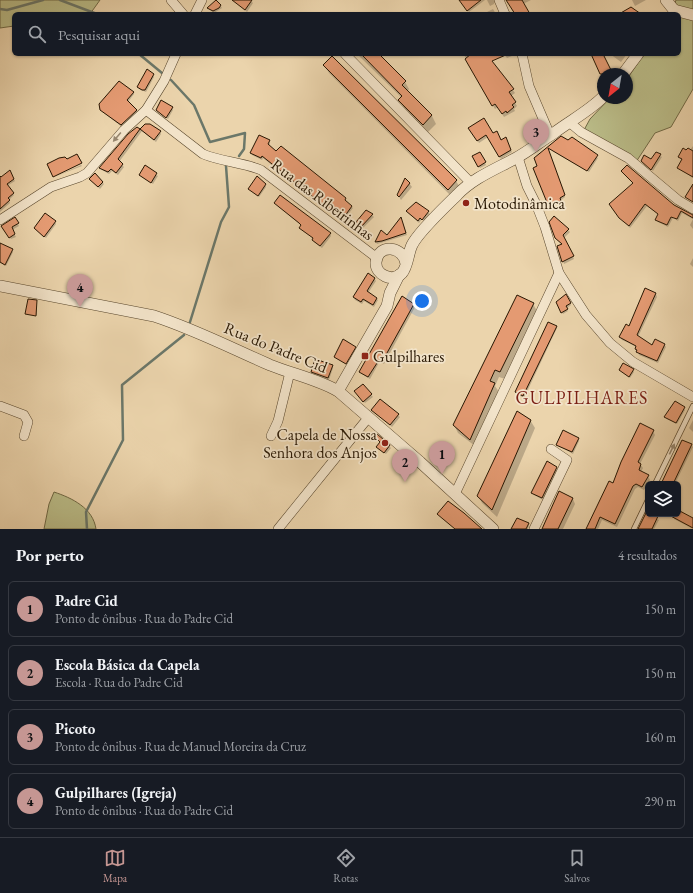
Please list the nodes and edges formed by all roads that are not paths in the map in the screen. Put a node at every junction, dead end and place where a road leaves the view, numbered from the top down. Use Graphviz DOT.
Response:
graph roads {
  1 [pos="171,0"];
  2 [pos="202,0"];
  3 [pos="499,0"];
  4 [pos="666,0"];
  5 [pos="181,12"];
  6 [pos="195,12"];
  7 [pos="504,12"];
  8 [pos="672,12"];
  9 [pos="681,13"];
  10 [pos="693,15"];
  11 [pos="175,56"];
  12 [pos="347,56"];
  13 [pos="522,56"];
  14 [pos="636,56"];
  15 [pos="628,68"];
  16 [pos="597,101"];
  17 [pos="146,110"];
  18 [pos="569,122"];
  19 [pos="550,135"];
  20 [pos="518,157"];
  21 [pos="471,183"];
  22 [pos="693,210"];
  23 [pos="0,220"];
  24 [pos="412,244"];
  25 [pos="396,249"];
  26 [pos="377,258"];
  27 [pos="406,264"];
  28 [pos="560,273"];
  29 [pos="382,275"];
  30 [pos="399,275"];
  31 [pos="0,286"];
  32 [pos="390,293"];
  33 [pos="290,372"];
  34 [pos="338,391"];
  35 [pos="693,397"];
  36 [pos="0,406"];
  37 [pos="693,406"];
  38 [pos="368,418"];
  39 [pos="24,436"];
  40 [pos="271,436"];
  41 [pos="551,449"];
  42 [pos="657,481"];
  43 [pos="455,494"];
  44 [pos="645,506"];
  45 [pos="278,529"];
  46 [pos="494,529"];
  47 [pos="534,529"];
  48 [pos="634,529"];
  1 -- 5 [label="street"];
  2 -- 6 [label="street"];
  3 -- 7 [label="street"];
  4 -- 8 [label="street"];
  9 -- 10 [label="street"];
  11 -- 17 [label="street"];
  12 -- 21 [label="street"];
  13 -- 19 [label="street"];
  14 -- 15 [label="street"];
  16 -- 18 [label="street"];
  17 -- 23 [label="street, one-way"];
  17 -- 26 [label="street, Rua das Ribeirinhas"];
  18 -- 19 [label="street"];
  18 -- 22 [label="street"];
  19 -- 20 [label="street"];
  20 -- 21 [label="street"];
  20 -- 28 [label="street"];
  21 -- 24 [label="street"];
  24 -- 25 [label="street"];
  24 -- 27 [label="street"];
  25 -- 26 [label="street"];
  25 -- 27 [label="street"];
  26 -- 29 [label="street"];
  27 -- 30 [label="street"];
  28 -- 35 [label="street"];
  28 -- 43 [label="street"];
  29 -- 30 [label="street"];
  29 -- 32 [label="street"];
  30 -- 32 [label="street"];
  31 -- 33 [label="street, Rua do Padre Cid"];
  32 -- 34 [label="street"];
  33 -- 34 [label="street, Rua do Padre Cid"];
  33 -- 40 [label="street"];
  34 -- 38 [label="street, Rua do Padre Cid"];
  36 -- 39 [label="street"];
  42 -- 37 [label="lane, one-way"];
  38 -- 43 [label="street, Rua do Padre Cid"];
  38 -- 45 [label="street"];
  41 -- 47 [label="street"];
  43 -- 46 [label="street, Rua do Padre Cid"];
  44 -- 48 [label="lane"];
}
